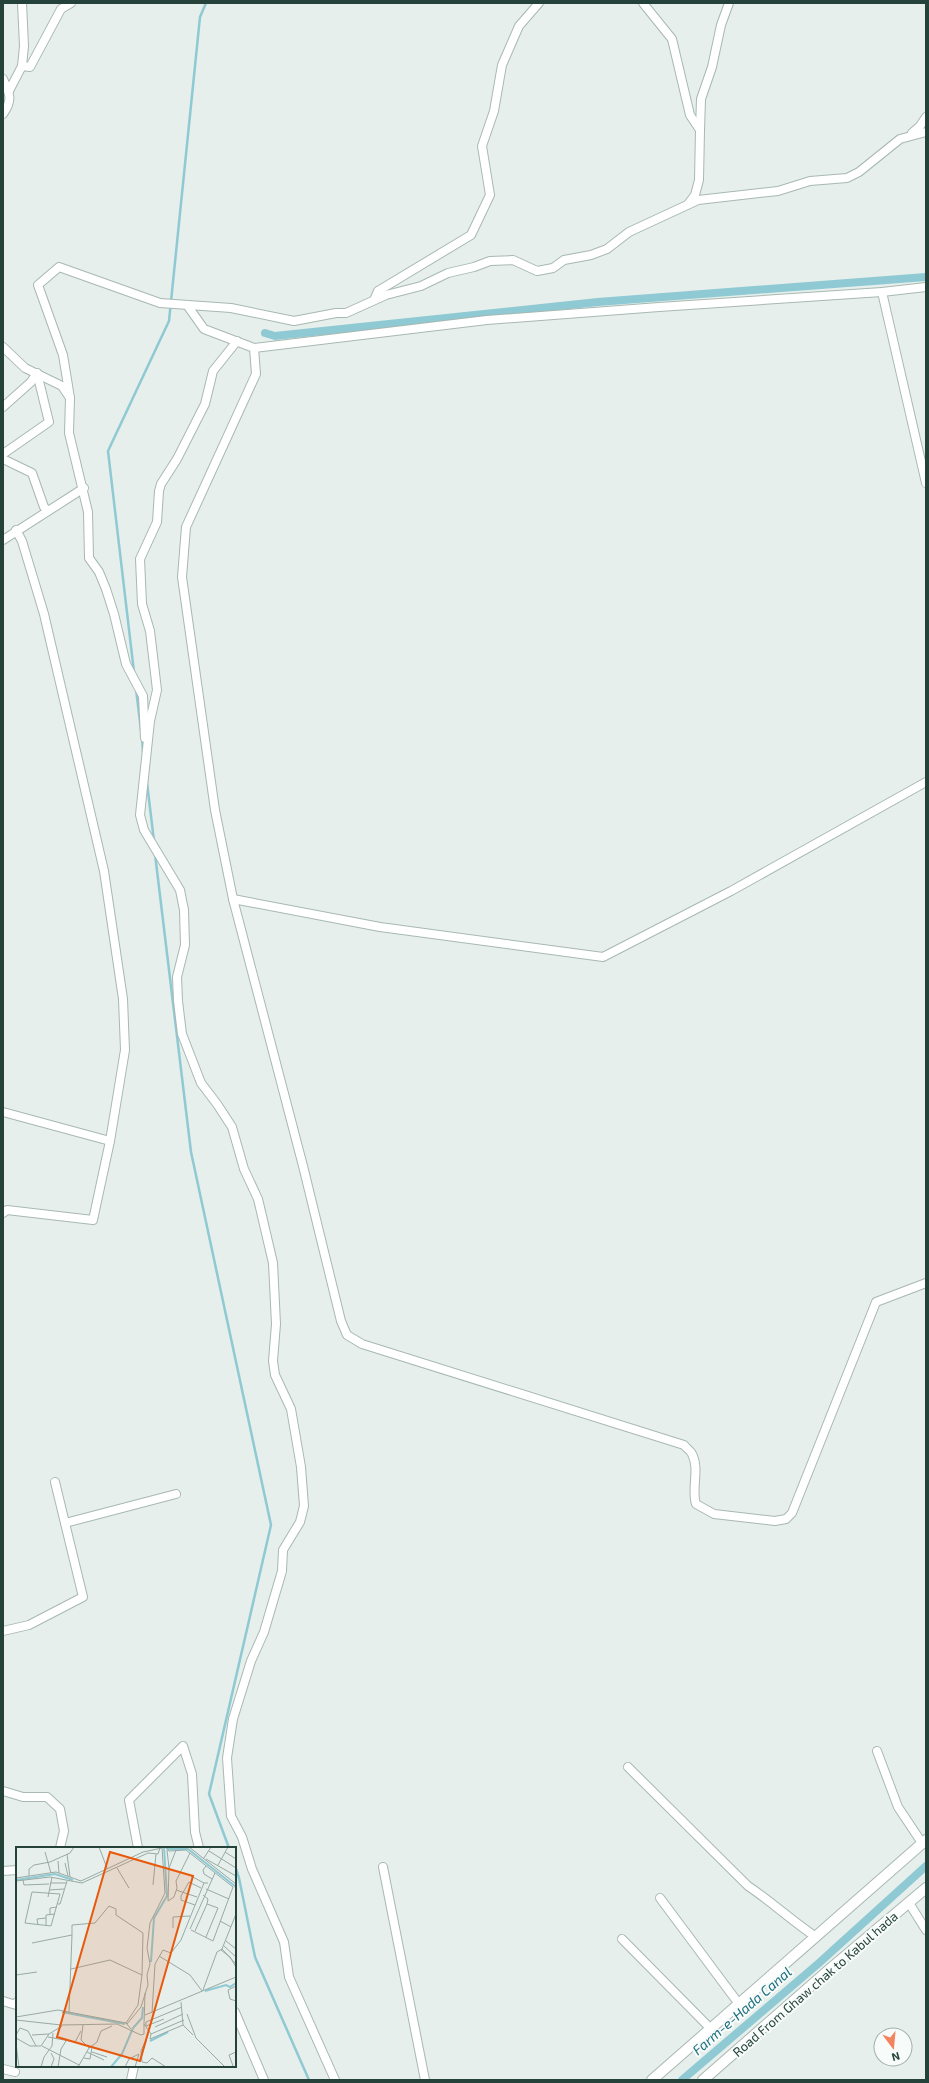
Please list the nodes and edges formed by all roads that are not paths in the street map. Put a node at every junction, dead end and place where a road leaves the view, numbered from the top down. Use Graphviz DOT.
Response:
graph roads {
  1 [pos="22,3"];
  2 [pos="70,3"];
  3 [pos="643,3"];
  4 [pos="729,3"];
  5 [pos="537,4"];
  6 [pos="22,66"];
  7 [pos="3,79"];
  8 [pos="9,91"];
  9 [pos="3,114"];
  10 [pos="926,117"];
  11 [pos="700,130"];
  12 [pos="926,132"];
  13 [pos="910,135"];
  14 [pos="688,204"];
  15 [pos="926,287"];
  16 [pos="882,292"];
  17 [pos="374,300"];
  18 [pos="187,305"];
  19 [pos="237,341"];
  20 [pos="3,347"];
  21 [pos="254,348"];
  22 [pos="37,373"];
  23 [pos="70,398"];
  24 [pos="3,407"];
  25 [pos="3,454"];
  26 [pos="3,459"];
  27 [pos="926,483"];
  28 [pos="84,488"];
  29 [pos="48,511"];
  30 [pos="16,530"];
  31 [pos="3,540"];
  32 [pos="147,748"];
  33 [pos="926,782"];
  34 [pos="233,899"];
  35 [pos="3,1112"];
  36 [pos="110,1141"];
  37 [pos="3,1213"];
  38 [pos="926,1283"];
  39 [pos="55,1482"];
  40 [pos="176,1494"];
  41 [pos="65,1523"];
  42 [pos="3,1631"];
  43 [pos="876,1751"];
  44 [pos="628,1767"];
  45 [pos="3,1791"];
  46 [pos="924,1842"];
  47 [pos="60,1847"];
  48 [pos="138,1847"];
  49 [pos="199,1847"];
  50 [pos="384,1867"];
  51 [pos="16,1870"];
  52 [pos="3,1871"];
  53 [pos="926,1888"];
  54 [pos="660,1898"];
  55 [pos="909,1903"];
  56 [pos="926,1930"];
  57 [pos="816,1937"];
  58 [pos="622,1939"];
  59 [pos="3,2001"];
  60 [pos="739,2004"];
  61 [pos="16,2005"];
  62 [pos="236,2014"];
  63 [pos="710,2028"];
  64 [pos="134,2067"];
  65 [pos="3,2070"];
  66 [pos="15,2072"];
  67 [pos="131,2080"];
  68 [pos="264,2080"];
  69 [pos="335,2080"];
  70 [pos="425,2080"];
  71 [pos="652,2080"];
  72 [pos="703,2080"];
  1 -- 6 [label="street"];
  2 -- 6 [label="street"];
  3 -- 11 [label="street"];
  4 -- 11 [label="street"];
  5 -- 17 [label="street"];
  6 -- 8 [label="street"];
  7 -- 8 [label="street"];
  8 -- 9 [label="street"];
  10 -- 13 [label="street"];
  11 -- 14 [label="street"];
  12 -- 13 [label="street"];
  13 -- 14 [label="street"];
  14 -- 17 [label="street"];
  15 -- 16 [label="street"];
  16 -- 21 [label="street"];
  16 -- 27 [label="street"];
  17 -- 18 [label="street"];
  18 -- 19 [label="street"];
  18 -- 23 [label="street"];
  19 -- 21 [label="street"];
  19 -- 32 [label="street"];
  20 -- 22 [label="street"];
  21 -- 34 [label="street"];
  22 -- 23 [label="street"];
  22 -- 24 [label="street"];
  22 -- 25 [label="street"];
  23 -- 28 [label="street"];
  26 -- 29 [label="street"];
  28 -- 29 [label="street"];
  28 -- 32 [label="street"];
  29 -- 30 [label="street"];
  30 -- 31 [label="street"];
  30 -- 36 [label="street"];
  32 -- 69 [label="street"];
  33 -- 34 [label="street"];
  34 -- 38 [label="street"];
  35 -- 36 [label="street"];
  36 -- 37 [label="street"];
  39 -- 41 [label="street"];
  40 -- 41 [label="street"];
  41 -- 42 [label="street"];
  43 -- 46 [label="street"];
  44 -- 57 [label="street"];
  45 -- 47 [label="street"];
  46 -- 57 [label="street"];
  48 -- 49 [label="street"];
  50 -- 70 [label="street"];
  51 -- 52 [label="street"];
  53 -- 55 [label="street, Road From Ghaw chak to Kabul hada"];
  54 -- 60 [label="street"];
  55 -- 56 [label="street"];
  55 -- 72 [label="street, Road From Ghaw chak to Kabul hada"];
  57 -- 60 [label="street"];
  58 -- 63 [label="street"];
  59 -- 61 [label="street"];
  60 -- 63 [label="street"];
  62 -- 68 [label="street"];
  63 -- 71 [label="street"];
  64 -- 67 [label="street"];
  65 -- 66 [label="street"];
}
